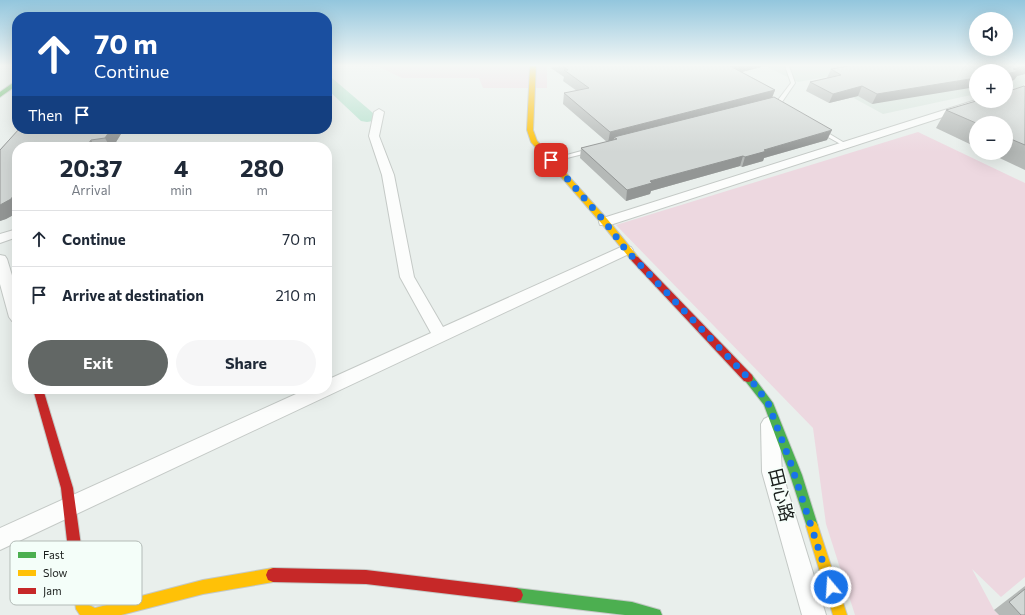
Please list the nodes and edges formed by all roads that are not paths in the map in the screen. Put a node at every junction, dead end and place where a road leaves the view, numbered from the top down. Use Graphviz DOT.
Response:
graph roads {
  1 [pos="532,95"];
  2 [pos="785,95"];
  3 [pos="772,103"];
  4 [pos="766,105"];
  5 [pos="969,105"];
  6 [pos="779,107"];
  7 [pos="379,112"];
  8 [pos="819,130"];
  9 [pos="846,145"];
  10 [pos="596,149"];
  11 [pos="551,160"];
  12 [pos="605,222"];
  13 [pos="12,235"];
  14 [pos="0,239"];
  15 [pos="626,250"];
  16 [pos="0,259"];
  17 [pos="12,300"];
  18 [pos="440,335"];
  19 [pos="332,386"];
  20 [pos="39,394"];
  21 [pos="313,394"];
  22 [pos="768,403"];
  23 [pos="70,508"];
  24 [pos="0,539"];
  25 [pos="74,541"];
  26 [pos="142,603"];
  27 [pos="82,605"];
  28 [pos="133,605"];
  29 [pos="655,615"];
  30 [pos="814,615"];
  31 [pos="840,615"];
  1 -- 11 [label="street"];
  2 -- 3 [label="lane"];
  3 -- 4 [label="lane"];
  3 -- 6 [label="lane"];
  5 -- 9 [label="street"];
  7 -- 18 [label="street"];
  8 -- 9 [label="lane"];
  9 -- 12 [label="street"];
  10 -- 11 [label="lane"];
  11 -- 12 [label="street"];
  12 -- 15 [label="street"];
  13 -- 14 [label="street"];
  15 -- 18 [label="street"];
  15 -- 22 [label="street"];
  16 -- 17 [label="street"];
  18 -- 19 [label="street"];
  20 -- 23 [label="street"];
  21 -- 23 [label="street"];
  22 -- 30 [label="street, 田心路"];
  22 -- 31 [label="street, 田心路"];
  23 -- 24 [label="street"];
  23 -- 25 [label="street"];
  26 -- 29 [label="street"];
  27 -- 28 [label="street"];
}
